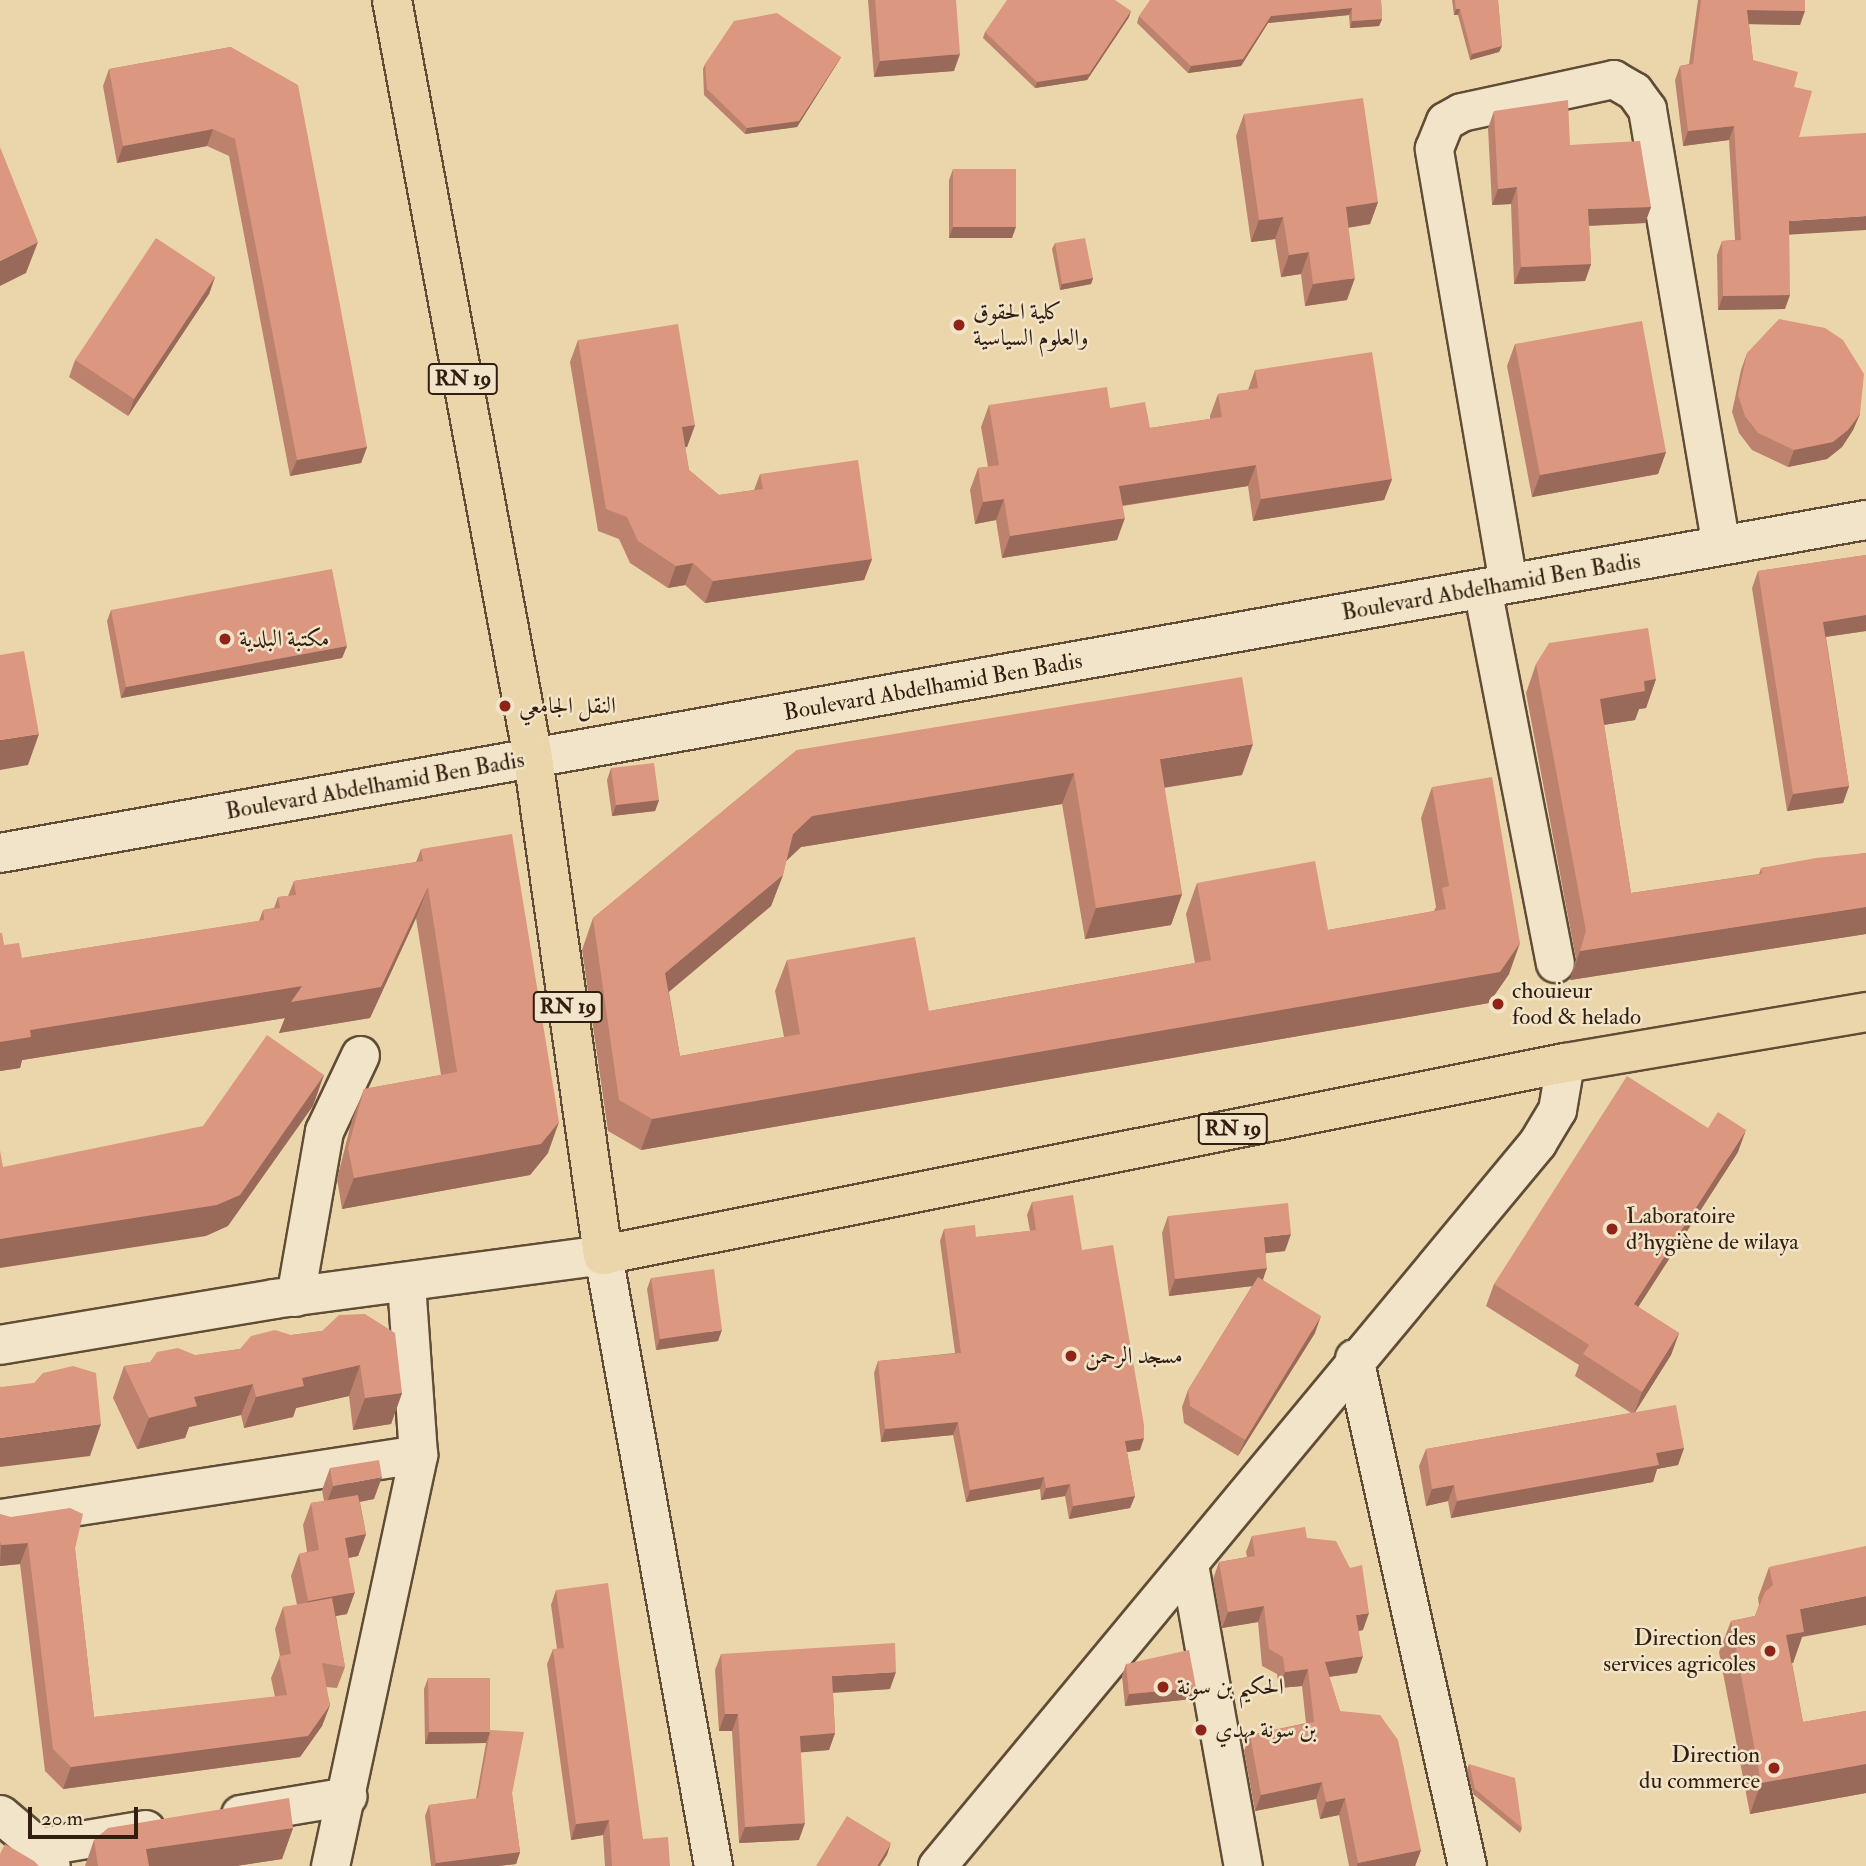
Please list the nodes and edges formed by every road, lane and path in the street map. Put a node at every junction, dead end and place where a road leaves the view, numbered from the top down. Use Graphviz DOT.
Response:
graph roads {
  1 [pos="392,0"];
  2 [pos="1866,520"];
  3 [pos="1721,545"];
  4 [pos="1495,586"];
  5 [pos="533,758"];
  6 [pos="0,853"];
  7 [pos="1555,963"];
  8 [pos="1866,1012"];
  9 [pos="360,1055"];
  10 [pos="1565,1063"];
  11 [pos="603,1255"];
  12 [pos="406,1283"];
  13 [pos="295,1297"];
  14 [pos="0,1345"];
  15 [pos="1354,1358"];
  16 [pos="418,1454"];
  17 [pos="0,1518"];
  18 [pos="1189,1564"];
  19 [pos="347,1796"];
  20 [pos="0,1814"];
  21 [pos="45,1856"];
  22 [pos="330,1866"];
  23 [pos="713,1866"];
  24 [pos="937,1866"];
  25 [pos="1243,1866"];
  26 [pos="1467,1866"];
  1 -- 5 [label="main road, RN 19"];
  2 -- 3 [label="main road, Boulevard Abdelhamid Ben Badis"];
  3 -- 4 [label="main road, Boulevard Abdelhamid Ben Badis"];
  3 -- 4 [label="street"];
  4 -- 5 [label="main road, Boulevard Abdelhamid Ben Badis"];
  4 -- 7 [label="street"];
  5 -- 6 [label="main road, Boulevard Abdelhamid Ben Badis"];
  5 -- 11 [label="main road, RN 19"];
  8 -- 10 [label="main road, RN 19"];
  9 -- 13 [label="street"];
  10 -- 11 [label="main road, RN 19"];
  10 -- 15 [label="street"];
  11 -- 12 [label="main road"];
  11 -- 23 [label="street"];
  12 -- 13 [label="main road"];
  12 -- 16 [label="street"];
  13 -- 14 [label="main road"];
  15 -- 18 [label="street"];
  15 -- 26 [label="street"];
  16 -- 17 [label="street"];
  16 -- 19 [label="street"];
  18 -- 24 [label="street"];
  18 -- 25 [label="street"];
  19 -- 21 [label="street"];
  19 -- 22 [label="street"];
  20 -- 21 [label="street"];
}
